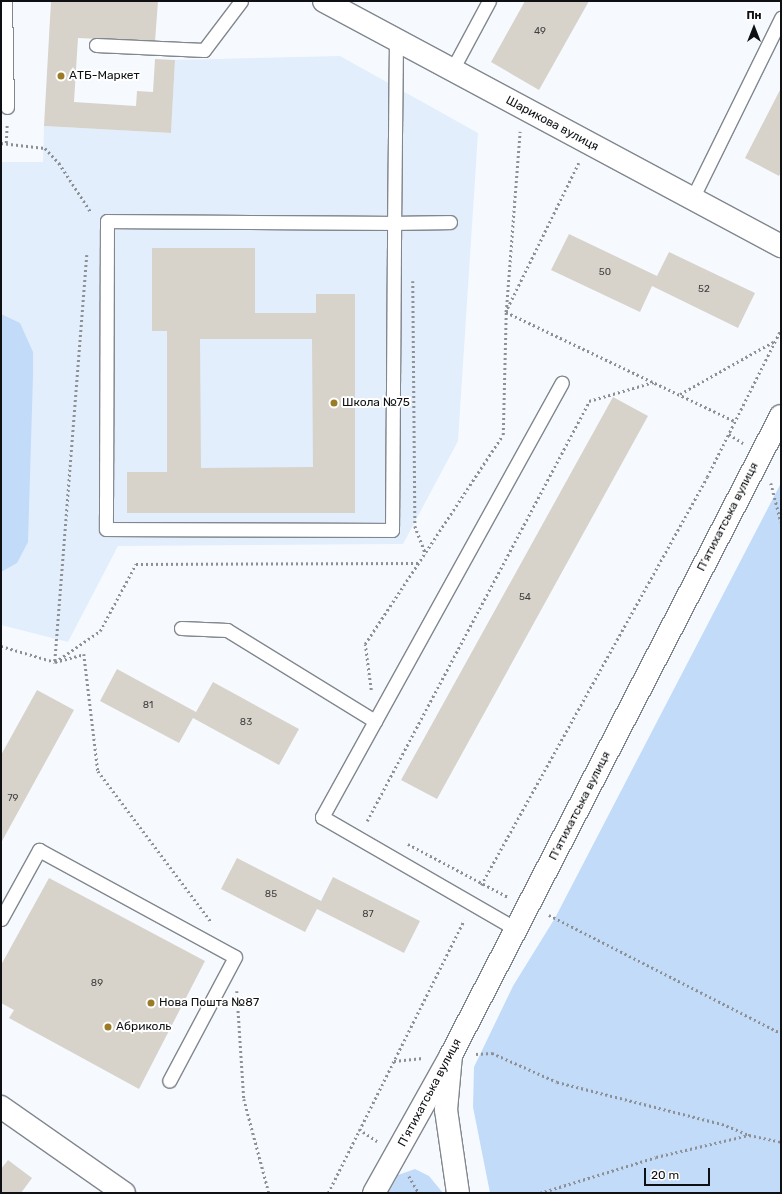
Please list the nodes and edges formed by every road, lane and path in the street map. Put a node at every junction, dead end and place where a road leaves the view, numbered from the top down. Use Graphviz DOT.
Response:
graph roads {
  1 [pos="5,1"];
  2 [pos="241,1"];
  3 [pos="324,1"];
  4 [pos="489,1"];
  5 [pos="781,18"];
  6 [pos="396,40"];
  7 [pos="96,45"];
  8 [pos="452,70"];
  9 [pos="7,107"];
  10 [pos="520,129"];
  11 [pos="1,143"];
  12 [pos="581,160"];
  13 [pos="692,199"];
  14 [pos="90,216"];
  15 [pos="394,222"];
  16 [pos="450,222"];
  17 [pos="781,246"];
  18 [pos="88,248"];
  19 [pos="413,276"];
  20 [pos="506,312"];
  21 [pos="781,329"];
  22 [pos="775,341"];
  23 [pos="654,382"];
  24 [pos="562,383"];
  25 [pos="680,395"];
  26 [pos="781,416"];
  27 [pos="735,421"];
  28 [pos="426,554"];
  29 [pos="420,562"];
  30 [pos="181,628"];
  31 [pos="1,646"];
  32 [pos="55,662"];
  33 [pos="375,721"];
  34 [pos="372,824"];
  35 [pos="400,839"];
  36 [pos="481,884"];
  37 [pos="472,904"];
  38 [pos="528,906"];
  39 [pos="1,920"];
  40 [pos="516,929"];
  41 [pos="235,957"];
  42 [pos="781,1033"];
  43 [pos="451,1056"];
  44 [pos="169,1081"];
  45 [pos="1,1107"];
  46 [pos="749,1135"];
  47 [pos="781,1142"];
  48 [pos="124,1193"];
  49 [pos="268,1193"];
  50 [pos="328,1193"];
  51 [pos="374,1193"];
  52 [pos="458,1193"];
  53 [pos="540,1193"];
  1 -- 9 [label="lane"];
  2 -- 7 [label="lane"];
  3 -- 6 [label="street, Шарикова вулиця"];
  4 -- 8 [label="lane"];
  5 -- 13 [label="lane"];
  6 -- 8 [label="street, Шарикова вулиця"];
  6 -- 15 [label="lane"];
  8 -- 13 [label="street, Шарикова вулиця"];
  10 -- 20 [label="path"];
  11 -- 14 [label="path"];
  12 -- 20 [label="path"];
  13 -- 17 [label="street, Шарикова вулиця"];
  15 -- 15 [label="lane"];
  15 -- 16 [label="lane"];
  18 -- 32 [label="path"];
  19 -- 28 [label="path"];
  20 -- 23 [label="path"];
  20 -- 28 [label="path"];
  21 -- 22 [label="path"];
  22 -- 25 [label="path"];
  22 -- 27 [label="path"];
  23 -- 25 [label="path"];
  23 -- 34 [label="path"];
  24 -- 33 [label="lane"];
  25 -- 27 [label="path"];
  26 -- 38 [label="street, П’ятихатська вулиця"];
  27 -- 36 [label="path"];
  28 -- 29 [label="path"];
  29 -- 32 [label="path"];
  29 -- 33 [label="path"];
  30 -- 33 [label="lane"];
  31 -- 32 [label="path"];
  32 -- 41 [label="path"];
  33 -- 37 [label="lane"];
  35 -- 36 [label="path"];
  36 -- 37 [label="path"];
  36 -- 38 [label="path"];
  37 -- 40 [label="lane"];
  37 -- 50 [label="path"];
  38 -- 40 [label="street, П’ятихатська вулиця"];
  38 -- 42 [label="path"];
  39 -- 41 [label="lane"];
  40 -- 43 [label="street, П’ятихатська вулиця"];
  41 -- 44 [label="lane"];
  41 -- 49 [label="path"];
  43 -- 46 [label="path"];
  43 -- 51 [label="street, П’ятихатська вулиця"];
  43 -- 52 [label="street"];
  45 -- 48 [label="street"];
  46 -- 47 [label="path"];
  46 -- 53 [label="path"];
}
